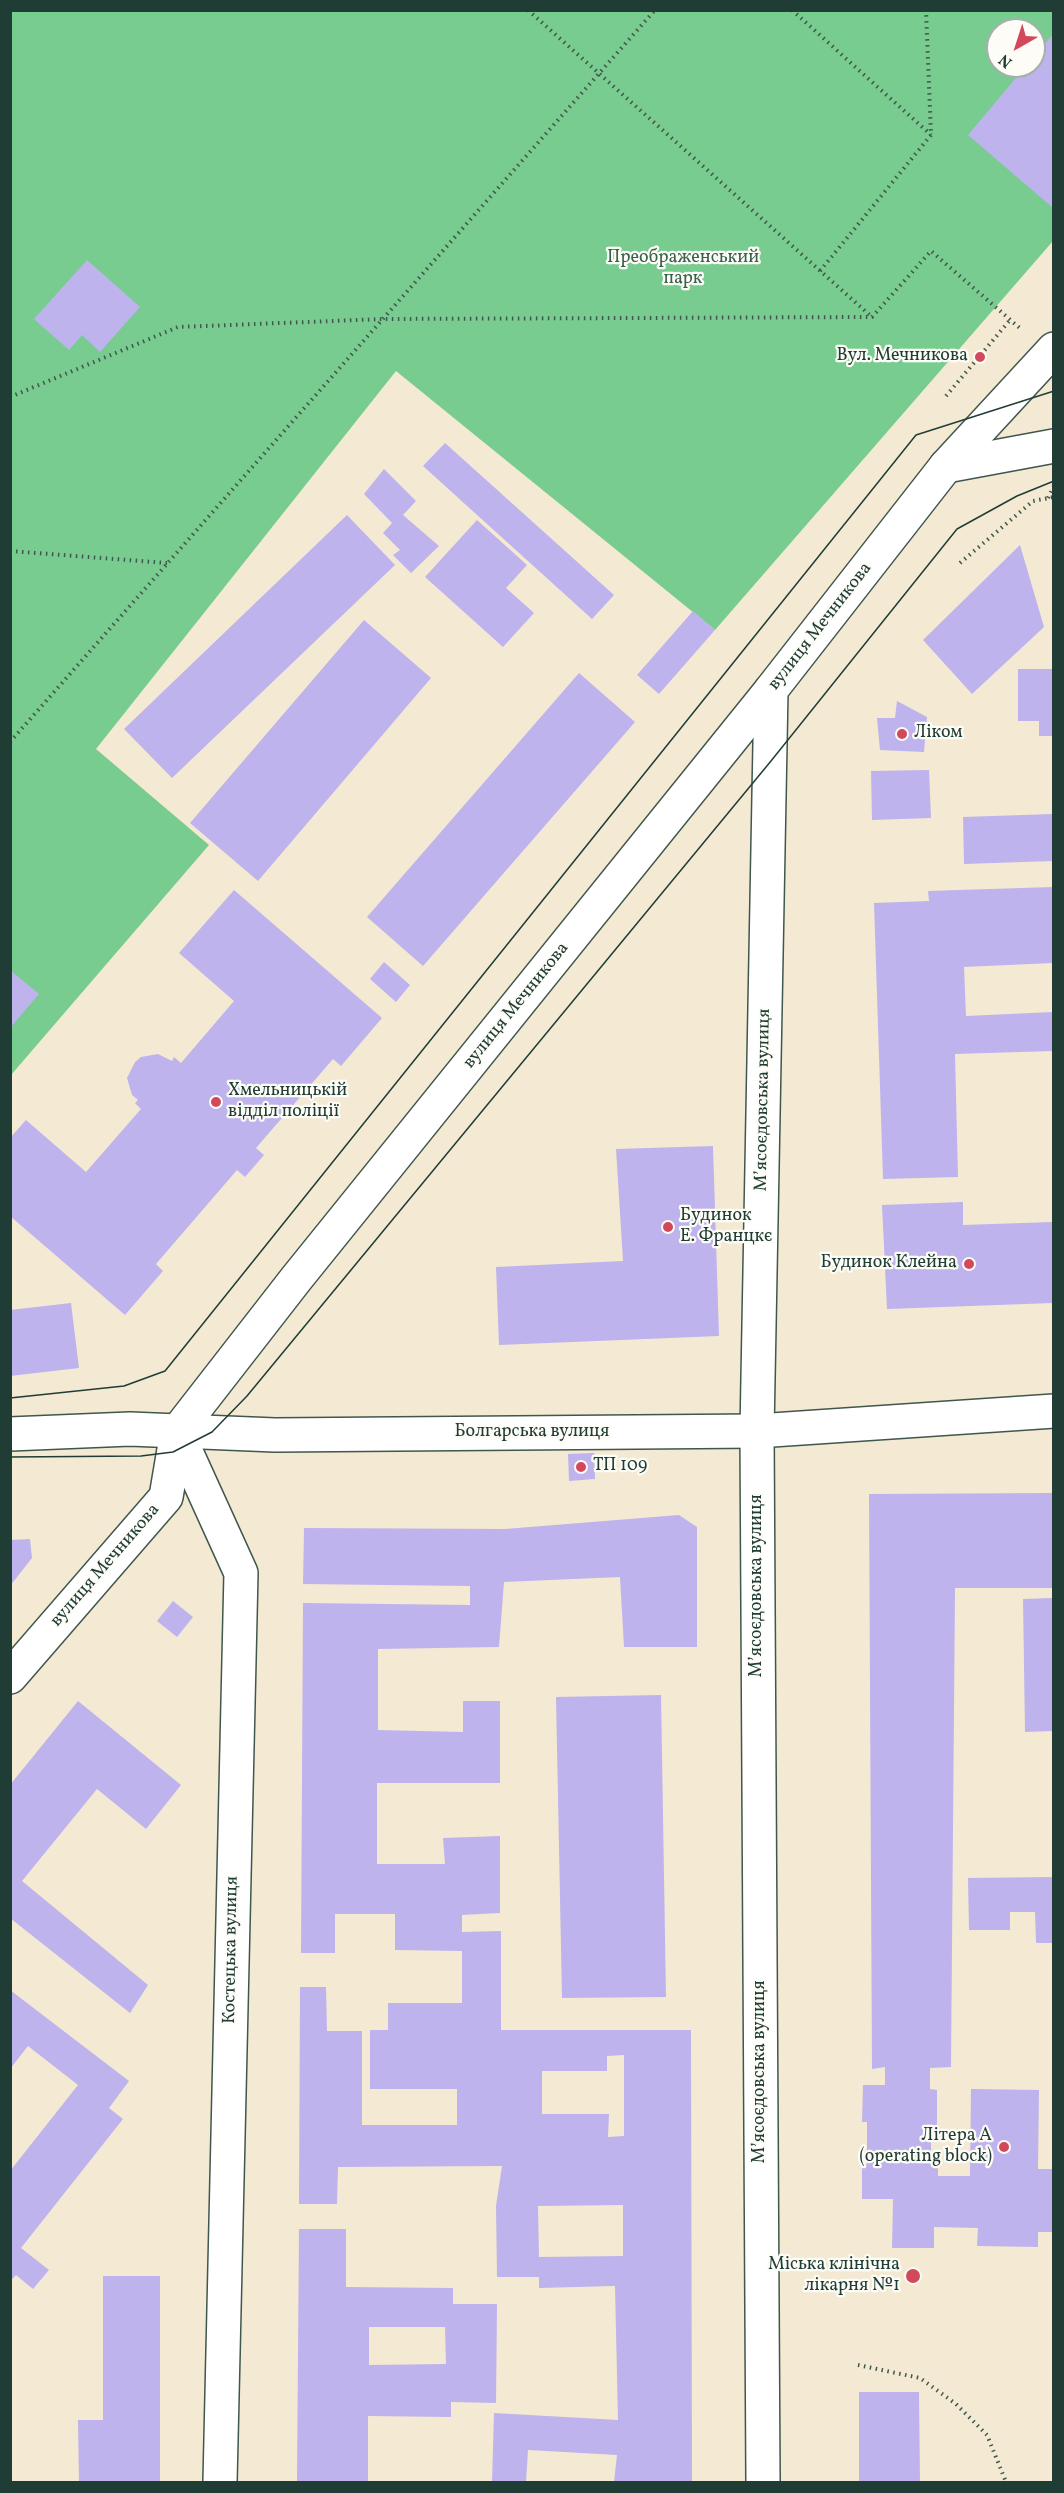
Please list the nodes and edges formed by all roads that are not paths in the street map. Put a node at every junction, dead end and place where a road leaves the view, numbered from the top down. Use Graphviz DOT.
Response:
graph roads {
  1 [pos="1051,352"];
  2 [pos="1053,446"];
  3 [pos="946,466"];
  4 [pos="771,690"];
  5 [pos="1053,1411"];
  6 [pos="757,1431"];
  7 [pos="177,1432"];
  8 [pos="10,1434"];
  9 [pos="10,1677"];
  10 [pos="220,2482"];
  11 [pos="763,2482"];
  1 -- 3 [label="main road, вулиця Мечникова"];
  2 -- 3 [label="main road"];
  3 -- 4 [label="main road, вулиця Мечникова"];
  4 -- 6 [label="main road, Мʼясоєдовська вулиця"];
  4 -- 7 [label="main road, вулиця Мечникова"];
  5 -- 6 [label="main road, Болгарська вулиця"];
  6 -- 7 [label="main road, Болгарська вулиця"];
  6 -- 11 [label="main road, Мʼясоєдовська вулиця"];
  7 -- 8 [label="main road, Болгарська вулиця"];
  7 -- 9 [label="main road, вулиця Мечникова"];
  7 -- 10 [label="main road, Костецька вулиця"];
}
